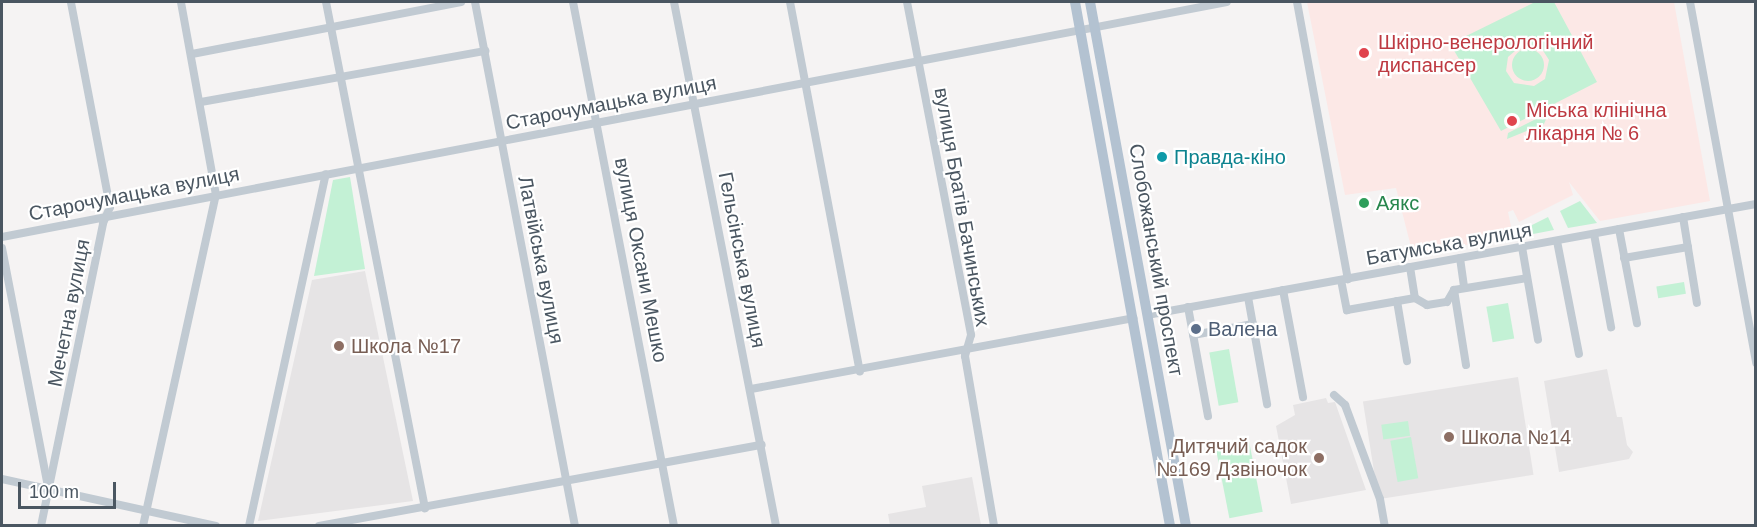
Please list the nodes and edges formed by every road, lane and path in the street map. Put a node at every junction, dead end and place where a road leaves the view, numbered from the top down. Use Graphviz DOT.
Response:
graph roads {
  1 [pos="71,2"];
  2 [pos="181,2"];
  3 [pos="326,2"];
  4 [pos="461,2"];
  5 [pos="475,2"];
  6 [pos="573,2"];
  7 [pos="674,2"];
  8 [pos="790,2"];
  9 [pos="907,2"];
  10 [pos="1076,2"];
  11 [pos="1090,2"];
  12 [pos="1227,2"];
  13 [pos="1297,2"];
  14 [pos="1690,2"];
  15 [pos="330,25"];
  16 [pos="1094,25"];
  17 [pos="1080,27"];
  18 [pos="485,51"];
  19 [pos="192,54"];
  20 [pos="918,59"];
  21 [pos="341,74"];
  22 [pos="804,82"];
  23 [pos="201,102"];
  24 [pos="693,103"];
  25 [pos="598,122"];
  26 [pos="502,141"];
  27 [pos="359,168"];
  28 [pos="326,174"];
  29 [pos="216,195"];
  30 [pos="1755,204"];
  31 [pos="1727,209"];
  32 [pos="109,216"];
  33 [pos="1683,217"];
  34 [pos="1618,229"];
  35 [pos="1594,234"];
  36 [pos="2,237"];
  37 [pos="1557,241"];
  38 [pos="1522,247"];
  39 [pos="1688,247"];
  40 [pos="2,248"];
  41 [pos="1460,258"];
  42 [pos="1624,258"];
  43 [pos="1410,267"];
  44 [pos="1527,278"];
  45 [pos="1345,279"];
  46 [pos="1464,288"];
  47 [pos="1283,290"];
  48 [pos="1454,290"];
  49 [pos="1248,297"];
  50 [pos="1415,298"];
  51 [pos="1397,301"];
  52 [pos="1697,303"];
  53 [pos="1188,307"];
  54 [pos="1148,315"];
  55 [pos="1133,318"];
  56 [pos="1637,323"];
  57 [pos="1253,324"];
  58 [pos="1611,327"];
  59 [pos="1193,335"];
  60 [pos="1538,340"];
  61 [pos="968,350"];
  62 [pos="1579,354"];
  63 [pos="1407,361"];
  64 [pos="1755,363"];
  65 [pos="1466,365"];
  66 [pos="860,371"];
  67 [pos="751,389"];
  68 [pos="1334,395"];
  69 [pos="1303,397"];
  70 [pos="1267,404"];
  71 [pos="1208,416"];
  72 [pos="762,445"];
  73 [pos="662,463"];
  74 [pos="2,480"];
  75 [pos="567,483"];
  76 [pos="48,489"];
  77 [pos="425,508"];
  78 [pos="146,510"];
  79 [pos="41,525"];
  80 [pos="143,525"];
  81 [pos="216,525"];
  82 [pos="249,525"];
  83 [pos="319,525"];
  84 [pos="575,525"];
  85 [pos="674,525"];
  86 [pos="776,525"];
  87 [pos="994,525"];
  88 [pos="1170,525"];
  89 [pos="1186,525"];
  90 [pos="1385,525"];
  1 -- 32 [label="street, Мечетна вулиця"];
  2 -- 19 [label="street"];
  3 -- 15 [label="street"];
  4 -- 15 [label="street"];
  5 -- 18 [label="street, Латвійська вулиця"];
  6 -- 25 [label="street, вулиця Оксани Мешко"];
  7 -- 24 [label="street, Гельсінська вулиця"];
  8 -- 22 [label="street"];
  9 -- 20 [label="street, вулиця Братів Бачинських"];
  10 -- 17 [label="main road, Слобожанський проспект"];
  11 -- 16 [label="main road, Слобожанський проспект"];
  12 -- 16 [label="street, Старочумацька вулиця"];
  13 -- 45 [label="street"];
  14 -- 31 [label="street"];
  15 -- 19 [label="street"];
  15 -- 21 [label="street"];
  16 -- 17 [label="street, Старочумацька вулиця"];
  16 -- 54 [label="main road, Слобожанський проспект"];
  17 -- 20 [label="street, Старочумацька вулиця"];
  17 -- 55 [label="main road, Слобожанський проспект"];
  18 -- 21 [label="street"];
  18 -- 26 [label="street, Латвійська вулиця"];
  19 -- 23 [label="street"];
  20 -- 22 [label="street, Старочумацька вулиця"];
  20 -- 61 [label="street, вулиця Братів Бачинських"];
  21 -- 23 [label="street"];
  21 -- 27 [label="street"];
  22 -- 24 [label="street, Старочумацька вулиця"];
  22 -- 66 [label="street"];
  23 -- 29 [label="street"];
  24 -- 25 [label="street, Старочумацька вулиця"];
  24 -- 67 [label="street, Гельсінська вулиця"];
  25 -- 26 [label="street, Старочумацька вулиця"];
  25 -- 73 [label="street, вулиця Оксани Мешко"];
  26 -- 27 [label="street, Старочумацька вулиця"];
  26 -- 75 [label="street, Латвійська вулиця"];
  27 -- 28 [label="street, Старочумацька вулиця"];
  27 -- 77 [label="street"];
  28 -- 29 [label="street, Старочумацька вулиця"];
  28 -- 82 [label="street"];
  29 -- 32 [label="street, Старочумацька вулиця"];
  29 -- 78 [label="street"];
  30 -- 31 [label="street, Батумська вулиця"];
  31 -- 33 [label="street, Батумська вулиця"];
  31 -- 64 [label="street"];
  32 -- 36 [label="street, Старочумацька вулиця"];
  32 -- 76 [label="street, Мечетна вулиця"];
  33 -- 34 [label="street, Батумська вулиця"];
  33 -- 39 [label="street"];
  34 -- 35 [label="street, Батумська вулиця"];
  34 -- 42 [label="street"];
  35 -- 37 [label="street, Батумська вулиця"];
  35 -- 58 [label="street"];
  37 -- 38 [label="street, Батумська вулиця"];
  37 -- 62 [label="street"];
  38 -- 41 [label="street, Батумська вулиця"];
  38 -- 44 [label="street"];
  39 -- 42 [label="street"];
  39 -- 52 [label="street"];
  40 -- 76 [label="street"];
  41 -- 43 [label="street, Батумська вулиця"];
  41 -- 46 [label="street"];
  42 -- 56 [label="street"];
  43 -- 45 [label="street, Батумська вулиця"];
  43 -- 50 [label="street"];
  44 -- 46 [label="street"];
  44 -- 60 [label="street"];
  45 -- 47 [label="street, Батумська вулиця"];
  45 -- 51 [label="street"];
  46 -- 48 [label="street"];
  47 -- 49 [label="street, Батумська вулиця"];
  47 -- 69 [label="street"];
  48 -- 50 [label="street"];
  48 -- 65 [label="street"];
  49 -- 53 [label="street, Батумська вулиця"];
  49 -- 57 [label="street"];
  50 -- 51 [label="street"];
  51 -- 63 [label="street"];
  53 -- 54 [label="street, Батумська вулиця"];
  53 -- 59 [label="street"];
  54 -- 89 [label="main road, Слобожанський проспект"];
  55 -- 61 [label="street"];
  55 -- 88 [label="main road, Слобожанський проспект"];
  57 -- 59 [label="street"];
  57 -- 70 [label="street"];
  59 -- 71 [label="street"];
  61 -- 66 [label="street"];
  61 -- 87 [label="street, вулиця Братів Бачинських"];
  66 -- 67 [label="street"];
  67 -- 72 [label="street, Гельсінська вулиця"];
  68 -- 90 [label="street"];
  72 -- 73 [label="street"];
  72 -- 86 [label="street, Гельсінська вулиця"];
  73 -- 75 [label="street"];
  73 -- 85 [label="street, вулиця Оксани Мешко"];
  74 -- 76 [label="street"];
  75 -- 77 [label="street"];
  75 -- 84 [label="street, Латвійська вулиця"];
  76 -- 78 [label="street"];
  76 -- 79 [label="street, Мечетна вулиця"];
  77 -- 83 [label="street"];
  78 -- 80 [label="street"];
  78 -- 81 [label="street"];
}
